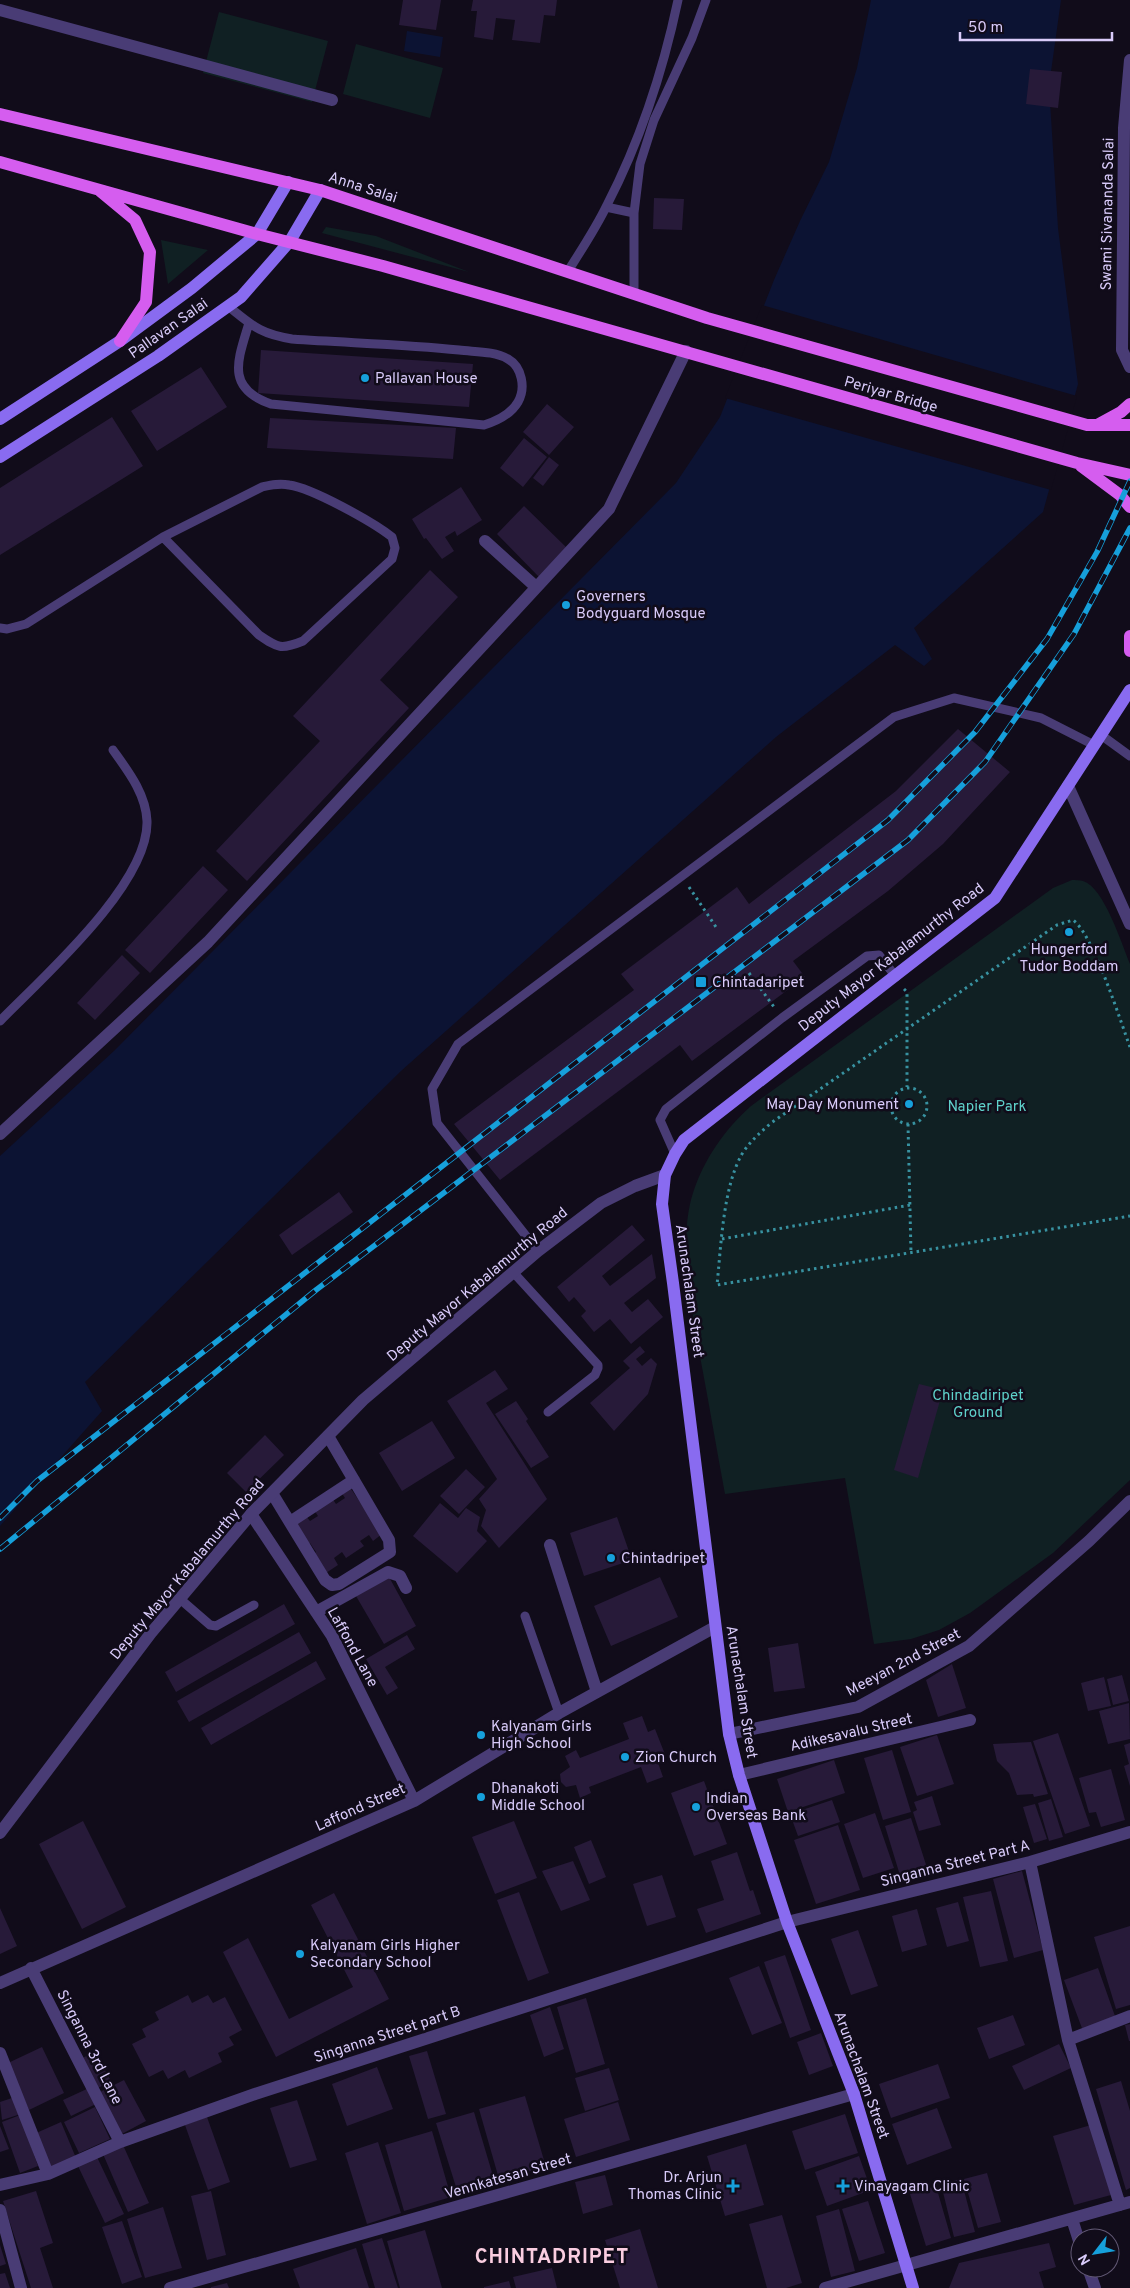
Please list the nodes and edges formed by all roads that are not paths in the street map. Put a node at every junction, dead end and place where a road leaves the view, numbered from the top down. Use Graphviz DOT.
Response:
graph roads {
  1 [pos="678,0"];
  2 [pos="706,0"];
  3 [pos="0,10"];
  4 [pos="665,53"];
  5 [pos="683,56"];
  6 [pos="1130,60"];
  7 [pos="332,100"];
  8 [pos="0,114"];
  9 [pos="0,162"];
  10 [pos="288,182"];
  11 [pos="97,188"];
  12 [pos="320,190"];
  13 [pos="606,207"];
  14 [pos="634,213"];
  15 [pos="257,234"];
  16 [pos="290,241"];
  17 [pos="568,271"];
  18 [pos="634,293"];
  19 [pos="228,306"];
  20 [pos="707,318"];
  21 [pos="249,324"];
  22 [pos="120,341"];
  23 [pos="692,354"];
  24 [pos="1130,367"];
  25 [pos="1130,404"];
  26 [pos="0,418"];
  27 [pos="1092,425"];
  28 [pos="1130,425"];
  29 [pos="0,457"];
  30 [pos="1077,463"];
  31 [pos="1130,475"];
  32 [pos="1130,507"];
  33 [pos="163,537"];
  34 [pos="485,541"];
  35 [pos="536,587"];
  36 [pos="0,628"];
  37 [pos="1130,636"];
  38 [pos="1130,651"];
  39 [pos="1130,690"];
  40 [pos="1098,740"];
  41 [pos="113,750"];
  42 [pos="1130,756"];
  43 [pos="1068,786"];
  44 [pos="1130,924"];
  45 [pos="896,976"];
  46 [pos="0,1021"];
  47 [pos="0,1134"];
  48 [pos="684,1140"];
  49 [pos="675,1154"];
  50 [pos="665,1176"];
  51 [pos="538,1251"];
  52 [pos="513,1272"];
  53 [pos="548,1412"];
  54 [pos="328,1436"];
  55 [pos="354,1480"];
  56 [pos="272,1493"];
  57 [pos="1130,1501"];
  58 [pos="251,1514"];
  59 [pos="290,1522"];
  60 [pos="550,1545"];
  61 [pos="406,1588"];
  62 [pos="180,1599"];
  63 [pos="254,1605"];
  64 [pos="316,1612"];
  65 [pos="524,1616"];
  66 [pos="715,1627"];
  67 [pos="597,1692"];
  68 [pos="560,1713"];
  69 [pos="970,1720"];
  70 [pos="729,1734"];
  71 [pos="739,1776"];
  72 [pos="414,1802"];
  73 [pos="1130,1832"];
  74 [pos="0,1833"];
  75 [pos="1030,1862"];
  76 [pos="787,1922"];
  77 [pos="31,1968"];
  78 [pos="0,1983"];
  79 [pos="1130,2016"];
  80 [pos="1068,2040"];
  81 [pos="0,2054"];
  82 [pos="854,2094"];
  83 [pos="120,2142"];
  84 [pos="48,2174"];
  85 [pos="0,2184"];
  86 [pos="1125,2203"];
  87 [pos="0,2210"];
  88 [pos="1072,2219"];
  89 [pos="1075,2228"];
  90 [pos="906,2265"];
  91 [pos="21,2288"];
  92 [pos="170,2288"];
  93 [pos="825,2288"];
  94 [pos="913,2288"];
  1 -- 4 [label="lane"];
  2 -- 5 [label="lane"];
  3 -- 7 [label="street"];
  4 -- 5 [label="lane"];
  4 -- 13 [label="lane"];
  5 -- 14 [label="lane"];
  6 -- 24 [label="street, Swami Sivananda Salai"];
  8 -- 10 [label="main road, Anna Salai"];
  9 -- 11 [label="main road"];
  10 -- 12 [label="main road, Anna Salai"];
  10 -- 15 [label="main road, Pallavan Salai"];
  11 -- 15 [label="main road"];
  11 -- 22 [label="main road"];
  12 -- 16 [label="main road, Pallavan Salai"];
  12 -- 17 [label="main road, Anna Salai"];
  13 -- 14 [label="lane"];
  13 -- 17 [label="lane"];
  14 -- 18 [label="lane"];
  15 -- 16 [label="main road"];
  15 -- 22 [label="main road, Pallavan Salai"];
  16 -- 19 [label="main road, Pallavan Salai"];
  16 -- 23 [label="main road"];
  17 -- 18 [label="main road, Anna Salai"];
  18 -- 20 [label="main road, Anna Salai"];
  19 -- 21 [label="lane"];
  19 -- 29 [label="main road, Pallavan Salai"];
  20 -- 27 [label="main road, Periyar Bridge"];
  21 -- 21 [label="lane"];
  22 -- 26 [label="main road, Pallavan Salai"];
  23 -- 30 [label="main road, Periyar Bridge"];
  23 -- 35 [label="street"];
  25 -- 27 [label="main road"];
  27 -- 28 [label="main road, Periyar Bridge"];
  30 -- 31 [label="main road, Periyar Bridge"];
  30 -- 32 [label="main road"];
  33 -- 33 [label="lane"];
  33 -- 36 [label="lane"];
  34 -- 35 [label="street"];
  35 -- 47 [label="street"];
  37 -- 38 [label="main road"];
  39 -- 40 [label="main road, Deputy Mayor Kabalamurthy Road"];
  40 -- 42 [label="lane"];
  40 -- 43 [label="main road, Deputy Mayor Kabalamurthy Road"];
  40 -- 51 [label="lane"];
  41 -- 46 [label="lane"];
  43 -- 44 [label="street"];
  43 -- 45 [label="main road, Deputy Mayor Kabalamurthy Road"];
  45 -- 48 [label="main road, Deputy Mayor Kabalamurthy Road"];
  45 -- 49 [label="lane"];
  48 -- 49 [label="main road, Arunachalam Street"];
  49 -- 50 [label="main road, Arunachalam Street"];
  50 -- 51 [label="street, Deputy Mayor Kabalamurthy Road"];
  50 -- 66 [label="main road, Arunachalam Street"];
  51 -- 52 [label="street, Deputy Mayor Kabalamurthy Road"];
  52 -- 53 [label="lane"];
  52 -- 54 [label="street, Deputy Mayor Kabalamurthy Road"];
  54 -- 55 [label="street"];
  54 -- 56 [label="street, Deputy Mayor Kabalamurthy Road"];
  55 -- 59 [label="street"];
  55 -- 59 [label="street"];
  56 -- 58 [label="street, Deputy Mayor Kabalamurthy Road"];
  56 -- 59 [label="street"];
  57 -- 70 [label="street, Meeyan 2nd Street"];
  58 -- 62 [label="street, Deputy Mayor Kabalamurthy Road"];
  58 -- 64 [label="street, Laffond Lane"];
  60 -- 67 [label="street"];
  61 -- 64 [label="street"];
  62 -- 63 [label="lane"];
  62 -- 74 [label="street, Deputy Mayor Kabalamurthy Road"];
  64 -- 72 [label="street, Laffond Lane"];
  65 -- 68 [label="lane"];
  66 -- 67 [label="street, Laffond Street"];
  66 -- 70 [label="main road, Arunachalam Street"];
  67 -- 68 [label="street, Laffond Street"];
  68 -- 72 [label="street, Laffond Street"];
  69 -- 71 [label="street, Adikesavalu Street"];
  70 -- 71 [label="main road, Arunachalam Street"];
  71 -- 76 [label="main road, Arunachalam Street"];
  72 -- 77 [label="street, Laffond Street"];
  73 -- 75 [label="street, Singanna Street Part A"];
  75 -- 76 [label="street, Singanna Street Part A"];
  75 -- 80 [label="street"];
  76 -- 82 [label="main road, Arunachalam Street"];
  76 -- 83 [label="street, Singanna Street part B"];
  77 -- 78 [label="street, Laffond Street"];
  77 -- 83 [label="street, Singanna 3rd Lane"];
  79 -- 80 [label="street"];
  80 -- 86 [label="street"];
  81 -- 84 [label="street"];
  82 -- 90 [label="main road, Arunachalam Street"];
  82 -- 92 [label="street, Vennkatesan Street"];
  83 -- 84 [label="street, Singanna Street part B"];
  84 -- 85 [label="street, Singanna Street part B"];
  86 -- 88 [label="street"];
  87 -- 91 [label="street"];
  88 -- 89 [label="street"];
  88 -- 90 [label="street"];
  90 -- 93 [label="street"];
  90 -- 94 [label="main road, Arunachalam Street"];
}
